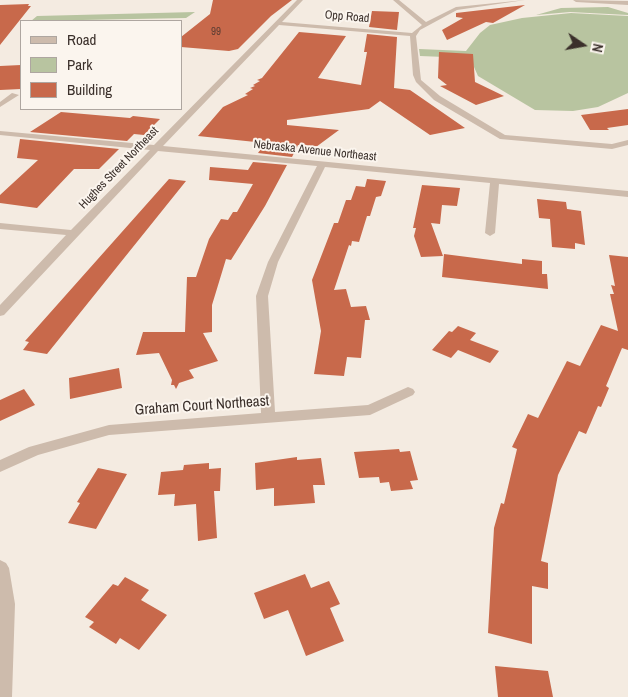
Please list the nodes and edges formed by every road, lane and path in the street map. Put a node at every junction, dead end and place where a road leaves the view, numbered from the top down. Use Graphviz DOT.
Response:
graph roads {
  1 [pos="300,0"];
  2 [pos="396,0"];
  3 [pos="522,0"];
  4 [pos="576,0"];
  5 [pos="496,1"];
  6 [pos="624,2"];
  7 [pos="278,23"];
  8 [pos="426,24"];
  9 [pos="414,35"];
  10 [pos="15,95"];
  11 [pos="0,105"];
  12 [pos="0,133"];
  13 [pos="628,142"];
  14 [pos="155,149"];
  15 [pos="322,164"];
  16 [pos="495,182"];
  17 [pos="628,194"];
  18 [pos="0,226"];
  19 [pos="73,233"];
  20 [pos="490,233"];
  21 [pos="0,312"];
  22 [pos="408,392"];
  23 [pos="268,417"];
  24 [pos="0,466"];
  25 [pos="0,568"];
  26 [pos="2,697"];
  1 -- 7 [label="street, Hughes Street Northeast"];
  2 -- 8 [label="street"];
  3 -- 5 [label="street"];
  4 -- 6 [label="street"];
  5 -- 8 [label="street"];
  7 -- 9 [label="street, Opp Road"];
  7 -- 14 [label="street, Hughes Street Northeast"];
  8 -- 9 [label="street"];
  9 -- 13 [label="street"];
  10 -- 11 [label="street"];
  12 -- 14 [label="street, Nebraska Avenue Northeast"];
  14 -- 15 [label="street, Nebraska Avenue Northeast"];
  14 -- 19 [label="street, Hughes Street Northeast"];
  15 -- 16 [label="street, Nebraska Avenue Northeast"];
  15 -- 23 [label="street"];
  16 -- 17 [label="street, Nebraska Avenue Northeast"];
  16 -- 20 [label="street"];
  18 -- 19 [label="street"];
  19 -- 21 [label="street, Hughes Street Northeast"];
  22 -- 23 [label="street, Graham Court Northeast"];
  23 -- 24 [label="street, Graham Court Northeast"];
  25 -- 26 [label="street"];
}
